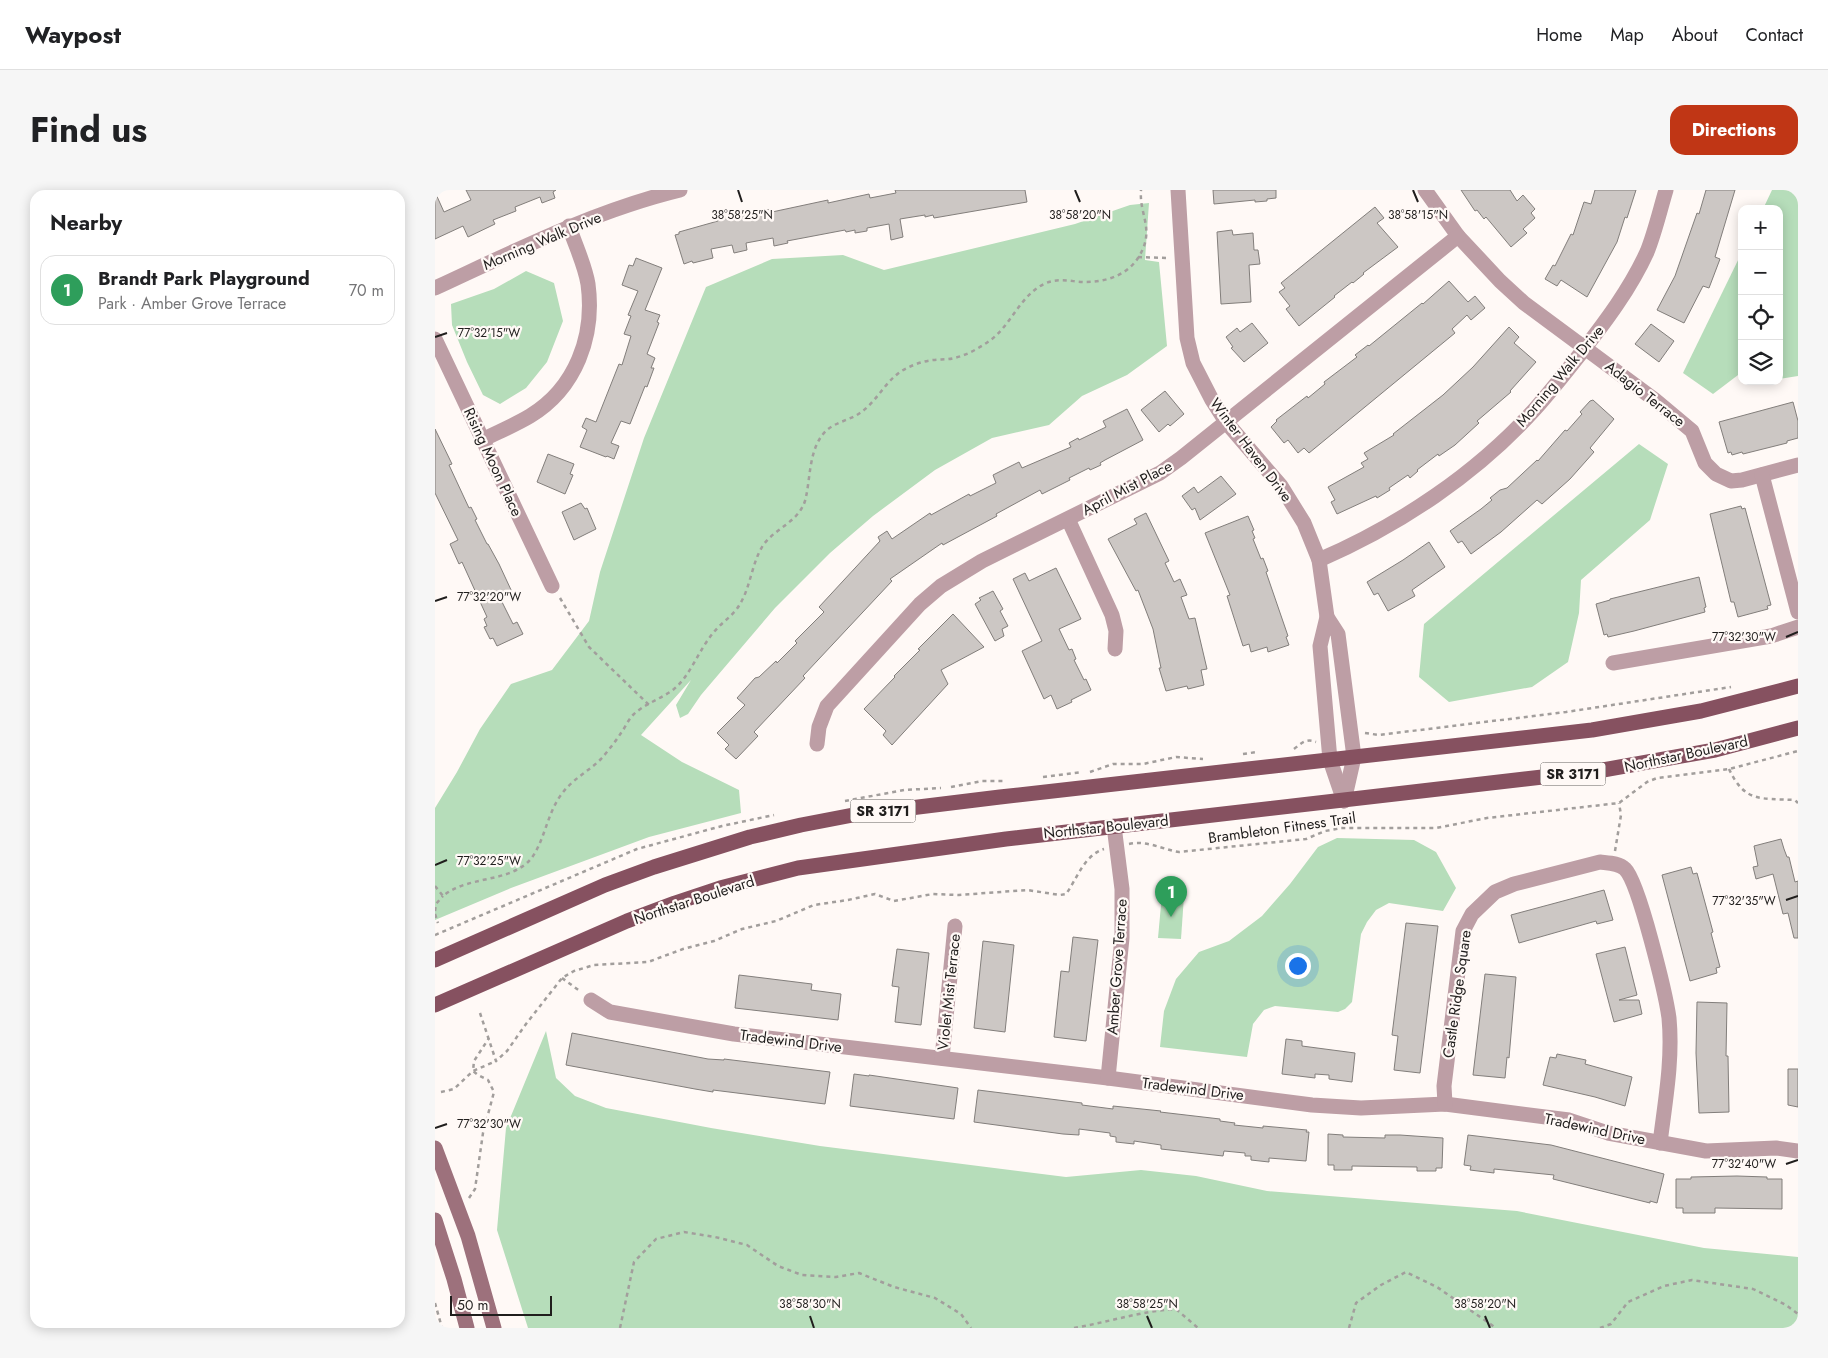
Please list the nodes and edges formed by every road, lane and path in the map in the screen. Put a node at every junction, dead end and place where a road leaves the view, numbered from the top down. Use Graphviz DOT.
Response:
graph roads {
  1 [pos="680,190"];
  2 [pos="1141,190"];
  3 [pos="1178,190"];
  4 [pos="1425,190"];
  5 [pos="1666,190"];
  6 [pos="569,226"];
  7 [pos="1458,236"];
  8 [pos="1138,257"];
  9 [pos="1182,257"];
  10 [pos="435,288"];
  11 [pos="435,339"];
  12 [pos="1585,348"];
  13 [pos="1226,422"];
  14 [pos="482,440"];
  15 [pos="1798,466"];
  16 [pos="1761,475"];
  17 [pos="1068,519"];
  18 [pos="1319,560"];
  19 [pos="552,586"];
  20 [pos="1798,612"];
  21 [pos="1327,617"];
  22 [pos="1798,627"];
  23 [pos="1115,649"];
  24 [pos="1613,663"];
  25 [pos="1798,686"];
  26 [pos="649,705"];
  27 [pos="1798,728"];
  28 [pos="817,744"];
  29 [pos="1798,751"];
  30 [pos="1354,757"];
  31 [pos="1330,760"];
  32 [pos="1729,768"];
  33 [pos="1344,801"];
  34 [pos="1619,803"];
  35 [pos="1798,803"];
  36 [pos="1114,826"];
  37 [pos="1118,846"];
  38 [pos="1613,863"];
  39 [pos="435,886"];
  40 [pos="443,896"];
  41 [pos="435,912"];
  42 [pos="438,922"];
  43 [pos="955,926"];
  44 [pos="730,934"];
  45 [pos="435,960"];
  46 [pos="562,978"];
  47 [pos="591,1000"];
  48 [pos="435,1005"];
  49 [pos="489,1038"];
  50 [pos="942,1058"];
  51 [pos="496,1061"];
  52 [pos="473,1071"];
  53 [pos="1108,1078"];
  54 [pos="441,1092"];
  55 [pos="1445,1104"];
  56 [pos="1660,1143"];
  57 [pos="435,1148"];
  58 [pos="1798,1151"];
  59 [pos="468,1199"];
  60 [pos="435,1220"];
  61 [pos="435,1303"];
  62 [pos="1798,1314"];
  63 [pos="442,1328"];
  64 [pos="467,1328"];
  65 [pos="493,1328"];
  66 [pos="620,1328"];
  67 [pos="971,1328"];
  68 [pos="1075,1328"];
  69 [pos="1199,1328"];
  70 [pos="1349,1328"];
  71 [pos="1496,1328"];
  72 [pos="1600,1328"];
  1 -- 6 [label="street, Morning Walk Drive"];
  2 -- 8 [label="path"];
  3 -- 9 [label="street, Winter Haven Drive"];
  4 -- 7 [label="street, Adagio Terrace"];
  5 -- 12 [label="street, Morning Walk Drive"];
  6 -- 10 [label="street, Morning Walk Drive"];
  6 -- 14 [label="street"];
  7 -- 12 [label="street, Adagio Terrace"];
  7 -- 13 [label="street, April Mist Place"];
  8 -- 9 [label="path"];
  8 -- 26 [label="path"];
  9 -- 13 [label="street, Winter Haven Drive"];
  11 -- 14 [label="street, Rising Moon Place"];
  12 -- 16 [label="street, Adagio Terrace"];
  12 -- 18 [label="street, Morning Walk Drive"];
  13 -- 17 [label="street, April Mist Place"];
  13 -- 18 [label="street, Winter Haven Drive"];
  14 -- 19 [label="street, Rising Moon Place"];
  15 -- 16 [label="street, Adagio Terrace"];
  16 -- 20 [label="street"];
  17 -- 23 [label="street"];
  17 -- 28 [label="street, April Mist Place"];
  18 -- 21 [label="street, Winter Haven Drive"];
  19 -- 26 [label="path"];
  21 -- 30 [label="street, Winter Haven Drive"];
  21 -- 31 [label="street, Winter Haven Drive"];
  22 -- 24 [label="street"];
  25 -- 30 [label="main road, SR 3171"];
  26 -- 40 [label="path"];
  27 -- 33 [label="main road, Northstar Boulevard / SR 3171"];
  29 -- 32 [label="path"];
  30 -- 31 [label="main road, SR 3171"];
  30 -- 33 [label="street, Winter Haven Drive"];
  31 -- 33 [label="street, Winter Haven Drive"];
  31 -- 45 [label="main road, SR 3171"];
  32 -- 34 [label="path"];
  32 -- 35 [label="path"];
  33 -- 36 [label="main road, Northstar Boulevard / SR 3171"];
  34 -- 37 [label="path, Brambleton Fitness Trail"];
  34 -- 38 [label="path"];
  36 -- 37 [label="street, Amber Grove Terrace"];
  36 -- 48 [label="main road, Northstar Boulevard / SR 3171"];
  37 -- 44 [label="path, Brambleton Fitness Trail"];
  37 -- 53 [label="street, Amber Grove Terrace"];
  38 -- 55 [label="street, Castle Ridge Square"];
  38 -- 56 [label="street"];
  39 -- 40 [label="path"];
  40 -- 41 [label="path"];
  41 -- 42 [label="path"];
  43 -- 50 [label="street, Violet Mist Terrace"];
  46 -- 47 [label="path"];
  47 -- 50 [label="street, Tradewind Drive"];
  49 -- 52 [label="path"];
  50 -- 53 [label="street, Tradewind Drive"];
  51 -- 52 [label="path"];
  52 -- 54 [label="path"];
  52 -- 59 [label="path"];
  53 -- 55 [label="street, Tradewind Drive"];
  55 -- 56 [label="street, Tradewind Drive"];
  56 -- 58 [label="street, Tradewind Drive"];
  57 -- 65 [label="street"];
  60 -- 64 [label="street"];
  61 -- 63 [label="path"];
  62 -- 72 [label="path"];
  66 -- 67 [label="path"];
  68 -- 69 [label="path"];
  70 -- 71 [label="path"];
}
